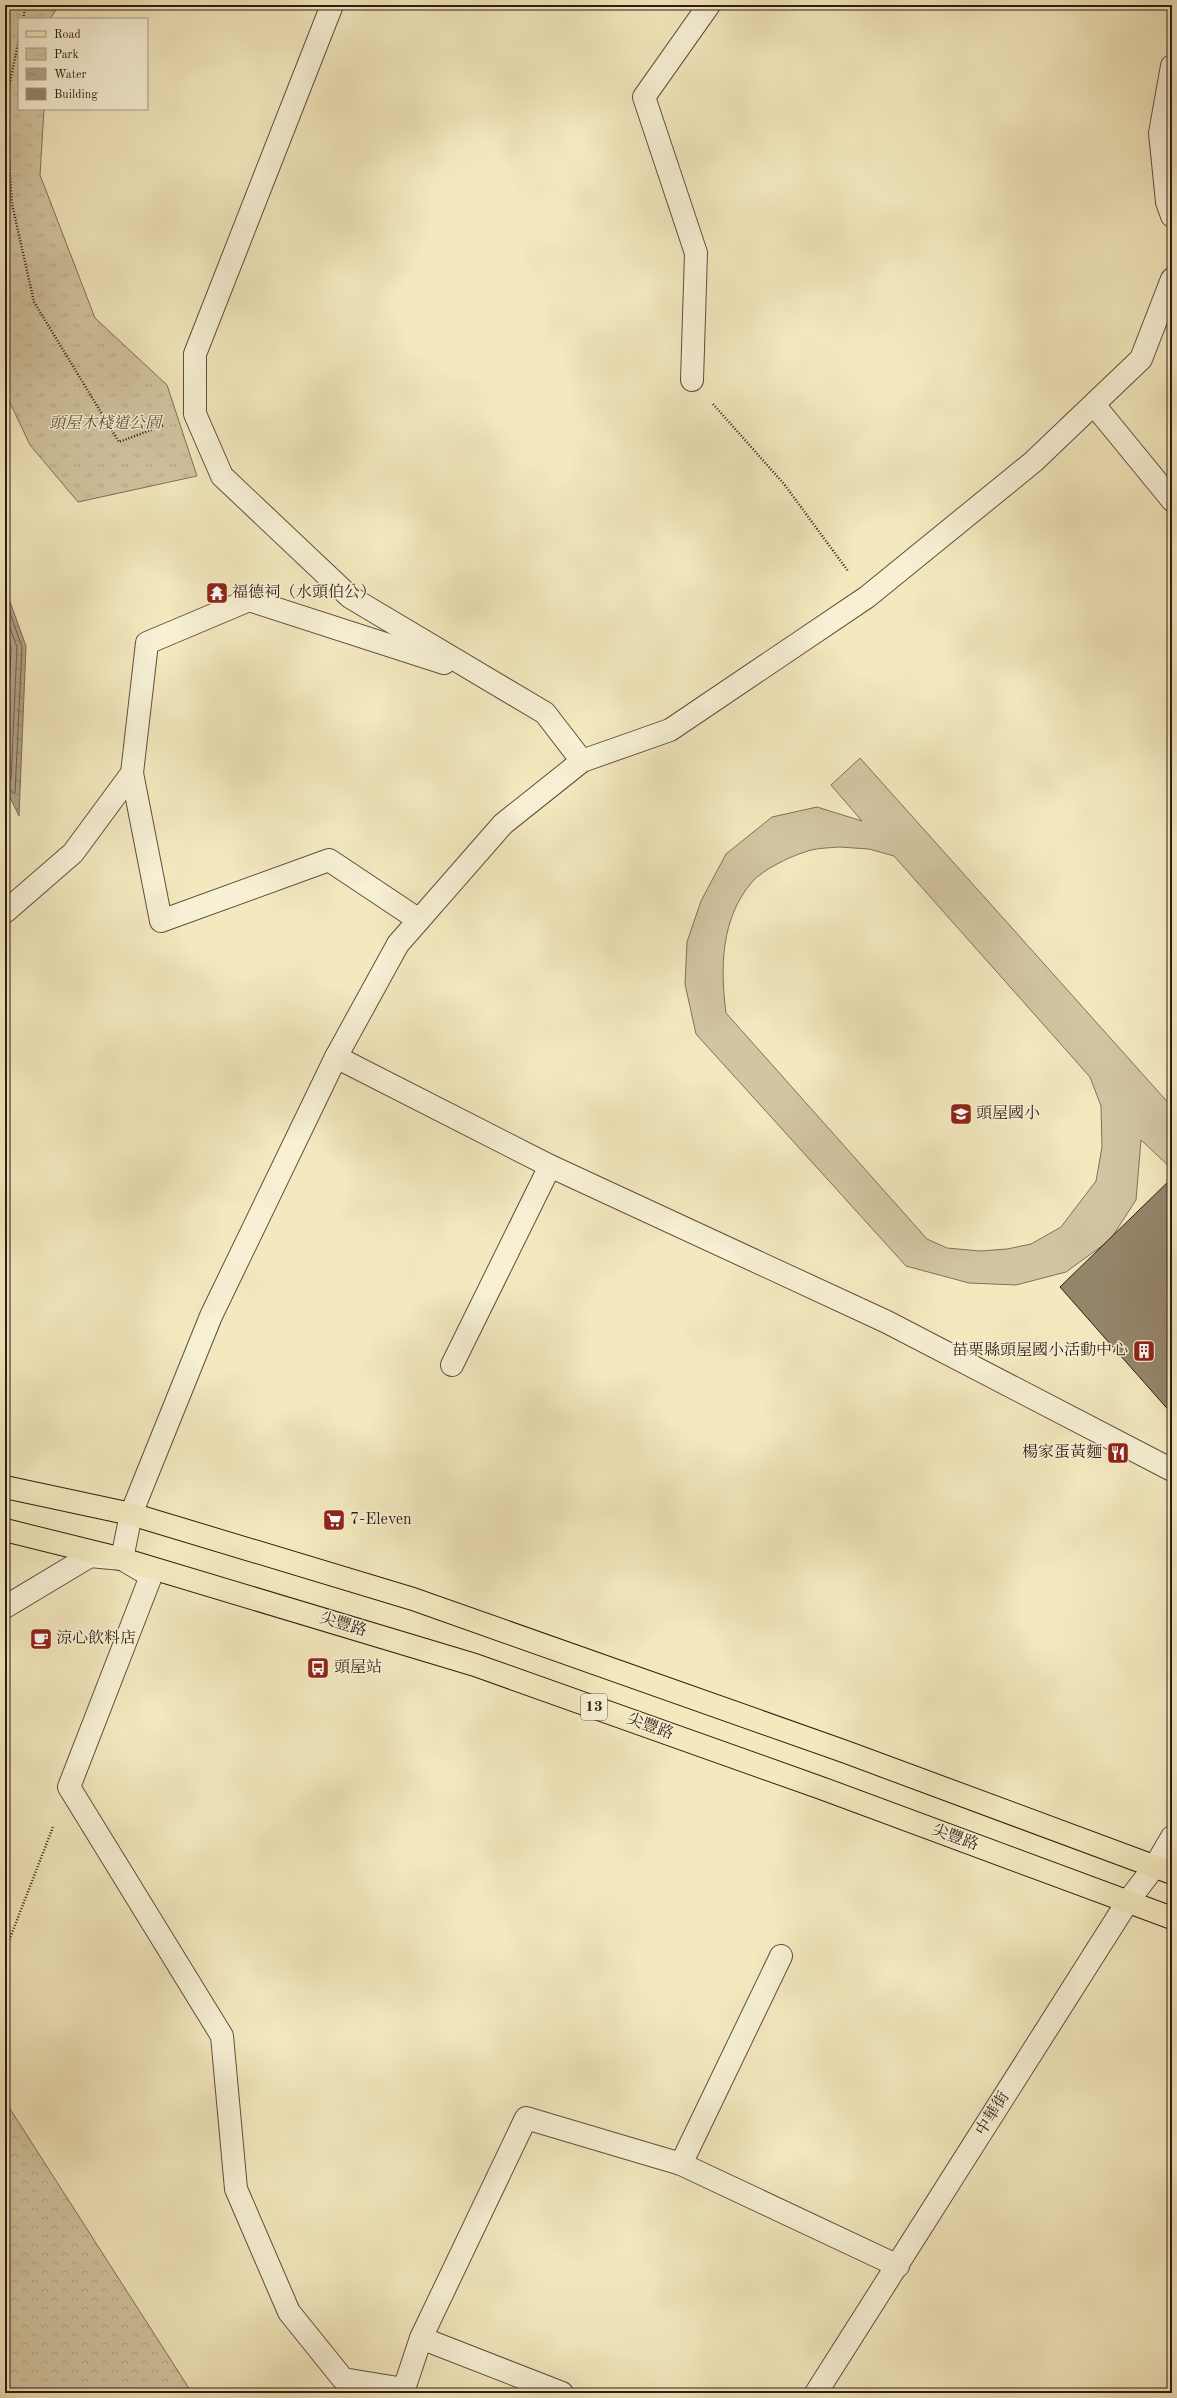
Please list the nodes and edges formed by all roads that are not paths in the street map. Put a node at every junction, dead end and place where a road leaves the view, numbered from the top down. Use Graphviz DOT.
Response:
graph roads {
  1 [pos="332,5"];
  2 [pos="709,5"];
  3 [pos="1172,66"];
  4 [pos="1172,216"];
  5 [pos="1172,279"];
  6 [pos="692,380"];
  7 [pos="1095,406"];
  8 [pos="1172,500"];
  9 [pos="483,676"];
  10 [pos="582,761"];
  11 [pos="132,773"];
  12 [pos="5,912"];
  13 [pos="419,920"];
  14 [pos="336,1057"];
  15 [pos="550,1166"];
  16 [pos="452,1365"];
  17 [pos="1172,1470"];
  18 [pos="5,1487"];
  19 [pos="131,1514"];
  20 [pos="5,1530"];
  21 [pos="122,1559"];
  22 [pos="5,1607"];
  23 [pos="1172,1837"];
  24 [pos="1164,1870"];
  25 [pos="1128,1901"];
  26 [pos="1172,1918"];
  27 [pos="781,1956"];
  28 [pos="681,2164"];
  29 [pos="898,2266"];
  30 [pos="421,2338"];
  31 [pos="562,2393"];
  32 [pos="816,2393"];
  1 -- 9 [label="street"];
  2 -- 6 [label="street"];
  3 -- 4 [label="street"];
  5 -- 7 [label="street"];
  7 -- 8 [label="street"];
  7 -- 10 [label="street"];
  9 -- 10 [label="street"];
  9 -- 11 [label="street"];
  10 -- 13 [label="street"];
  11 -- 12 [label="street"];
  11 -- 13 [label="street"];
  13 -- 14 [label="street"];
  14 -- 15 [label="street"];
  14 -- 19 [label="street"];
  15 -- 16 [label="street"];
  15 -- 17 [label="street"];
  18 -- 19 [label="main road"];
  19 -- 21 [label="street"];
  19 -- 24 [label="main road"];
  20 -- 21 [label="main road, 尖豐路 / 13"];
  21 -- 22 [label="street"];
  21 -- 25 [label="main road, 尖豐路 / 13"];
  21 -- 30 [label="street"];
  23 -- 24 [label="street, 中華街"];
  24 -- 25 [label="street, 中華街"];
  25 -- 26 [label="main road, 尖豐路 / 13"];
  25 -- 29 [label="street, 中華街"];
  27 -- 28 [label="street"];
  28 -- 29 [label="street"];
  28 -- 30 [label="street"];
  29 -- 32 [label="street, 中華街"];
  30 -- 31 [label="street"];
}
